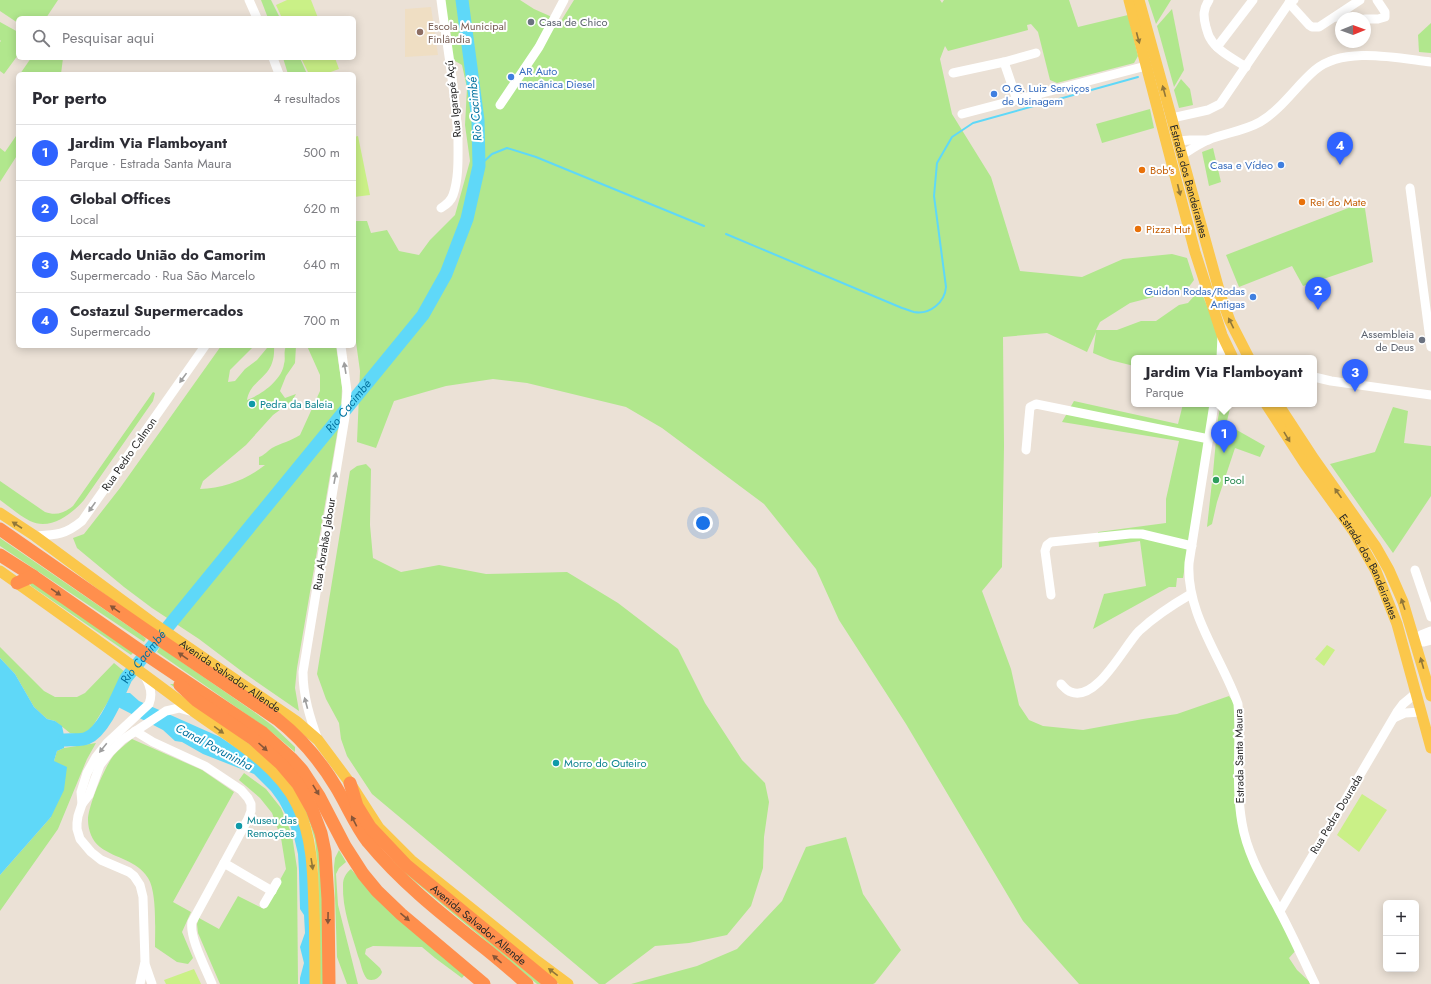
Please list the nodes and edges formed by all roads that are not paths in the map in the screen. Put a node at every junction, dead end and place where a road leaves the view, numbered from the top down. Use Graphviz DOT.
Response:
graph roads {
  1 [pos="249,0"];
  2 [pos="441,0"];
  3 [pos="564,0"];
  4 [pos="1129,0"];
  5 [pos="1139,0"];
  6 [pos="1209,0"];
  7 [pos="1253,0"];
  8 [pos="1360,0"];
  9 [pos="1378,0"];
  10 [pos="1291,1"];
  11 [pos="1342,12"];
  12 [pos="256,16"];
  13 [pos="1335,17"];
  14 [pos="1371,19"];
  15 [pos="1217,47"];
  16 [pos="1036,53"];
  17 [pos="274,60"];
  18 [pos="1004,62"];
  19 [pos="1431,62"];
  20 [pos="1146,66"];
  21 [pos="1246,67"];
  22 [pos="278,72"];
  23 [pos="953,73"];
  24 [pos="1018,100"];
  25 [pos="500,105"];
  26 [pos="962,114"];
  27 [pos="1172,118"];
  28 [pos="1209,140"];
  29 [pos="1178,141"];
  30 [pos="1182,155"];
  31 [pos="1410,188"];
  32 [pos="441,208"];
  33 [pos="1222,335"];
  34 [pos="1431,346"];
  35 [pos="205,348"];
  36 [pos="341,348"];
  37 [pos="1221,355"];
  38 [pos="1231,355"];
  39 [pos="1247,355"];
  40 [pos="1317,378"];
  41 [pos="1431,395"];
  42 [pos="1214,407"];
  43 [pos="1268,407"];
  44 [pos="1280,407"];
  45 [pos="1209,439"];
  46 [pos="1026,450"];
  47 [pos="0,513"];
  48 [pos="0,529"];
  49 [pos="35,536"];
  50 [pos="1192,546"];
  51 [pos="0,555"];
  52 [pos="1415,570"];
  53 [pos="0,571"];
  54 [pos="32,576"];
  55 [pos="17,582"];
  56 [pos="1191,594"];
  57 [pos="1051,595"];
  58 [pos="1431,616"];
  59 [pos="1397,624"];
  60 [pos="150,627"];
  61 [pos="1431,631"];
  62 [pos="167,638"];
  63 [pos="1431,640"];
  64 [pos="1415,642"];
  65 [pos="150,657"];
  66 [pos="1409,667"];
  67 [pos="143,673"];
  68 [pos="1061,684"];
  69 [pos="1415,694"];
  70 [pos="1431,696"];
  71 [pos="196,713"];
  72 [pos="1422,714"];
  73 [pos="1394,718"];
  74 [pos="1431,727"];
  75 [pos="135,731"];
  76 [pos="318,740"];
  77 [pos="1431,748"];
  78 [pos="350,783"];
  79 [pos="82,804"];
  80 [pos="224,863"];
  81 [pos="401,869"];
  82 [pos="277,882"];
  83 [pos="272,891"];
  84 [pos="328,894"];
  85 [pos="264,904"];
  86 [pos="1280,911"];
  87 [pos="145,962"];
  88 [pos="140,984"];
  89 [pos="152,984"];
  90 [pos="212,984"];
  91 [pos="315,984"];
  92 [pos="329,984"];
  93 [pos="484,984"];
  94 [pos="527,984"];
  95 [pos="551,984"];
  96 [pos="568,984"];
  97 [pos="1315,984"];
  1 -- 12 [label="street"];
  2 -- 32 [label="street, Rua Igarapé Açú"];
  3 -- 25 [label="street"];
  4 -- 20 [label="main road, Estrada dos Bandeirantes, one-way"];
  27 -- 5 [label="main road, Estrada dos Bandeirantes, one-way"];
  6 -- 15 [label="street"];
  7 -- 15 [label="street"];
  8 -- 11 [label="street"];
  9 -- 14 [label="street"];
  10 -- 13 [label="street"];
  10 -- 21 [label="street"];
  15 -- 21 [label="street"];
  16 -- 18 [label="street"];
  17 -- 22 [label="street"];
  18 -- 23 [label="street"];
  18 -- 24 [label="street"];
  19 -- 28 [label="street"];
  20 -- 24 [label="street"];
  20 -- 33 [label="main road, Estrada dos Bandeirantes, one-way"];
  21 -- 27 [label="street"];
  24 -- 26 [label="street"];
  27 -- 29 [label="main road, Estrada dos Bandeirantes"];
  28 -- 29 [label="street"];
  28 -- 30 [label="street"];
  29 -- 30 [label="main road, Estrada dos Bandeirantes"];
  39 -- 30 [label="main road, Estrada dos Bandeirantes, one-way"];
  31 -- 34 [label="street"];
  33 -- 37 [label="street"];
  33 -- 38 [label="main road, Estrada dos Bandeirantes"];
  35 -- 49 [label="street, Rua Pedro Calmon, one-way"];
  76 -- 36 [label="street, Rua Abrahão Jabour, one-way"];
  40 -- 41 [label="street"];
  42 -- 45 [label="street, Estrada Santa Maura"];
  43 -- 59 [label="main road, Estrada dos Bandeirantes, one-way"];
  64 -- 44 [label="main road, Estrada dos Bandeirantes, one-way"];
  45 -- 46 [label="street"];
  45 -- 50 [label="street, Estrada Santa Maura"];
  49 -- 47 [label="main road, Avenida Salvador Allende, one-way"];
  60 -- 48 [label="highway, Avenida Salvador Allende, one-way"];
  49 -- 60 [label="main road, Avenida Salvador Allende"];
  50 -- 56 [label="street, Estrada Santa Maura"];
  50 -- 57 [label="street"];
  51 -- 54 [label="highway"];
  52 -- 58 [label="street"];
  53 -- 55 [label="main road"];
  54 -- 55 [label="highway"];
  54 -- 65 [label="highway, one-way"];
  55 -- 67 [label="main road"];
  56 -- 68 [label="street"];
  56 -- 86 [label="street, Estrada Santa Maura"];
  59 -- 64 [label="main road"];
  59 -- 66 [label="main road, Estrada dos Bandeirantes"];
  60 -- 62 [label="highway, Avenida Salvador Allende"];
  61 -- 64 [label="street"];
  62 -- 76 [label="main road, Avenida Salvador Allende"];
  81 -- 62 [label="highway, Avenida Salvador Allende, one-way"];
  63 -- 64 [label="street"];
  64 -- 66 [label="main road"];
  70 -- 64 [label="main road, Estrada dos Bandeirantes, one-way"];
  65 -- 84 [label="highway, one-way"];
  65 -- 93 [label="highway, one-way"];
  66 -- 69 [label="main road, Estrada dos Bandeirantes"];
  67 -- 71 [label="main road"];
  67 -- 79 [label="street, one-way"];
  69 -- 72 [label="main road, Estrada dos Bandeirantes"];
  69 -- 73 [label="street, Rua Pedra Dourada"];
  71 -- 75 [label="street"];
  71 -- 91 [label="main road, one-way"];
  72 -- 73 [label="street"];
  72 -- 74 [label="main road"];
  72 -- 77 [label="main road, Estrada dos Bandeirantes"];
  73 -- 86 [label="street, Rua Pedra Dourada"];
  75 -- 79 [label="street"];
  75 -- 80 [label="street"];
  76 -- 78 [label="main road, Avenida Salvador Allende"];
  78 -- 81 [label="highway"];
  96 -- 78 [label="main road, Avenida Salvador Allende, one-way"];
  79 -- 87 [label="street"];
  80 -- 83 [label="street"];
  80 -- 90 [label="street"];
  81 -- 84 [label="highway"];
  94 -- 81 [label="highway, Avenida Salvador Allende, one-way"];
  81 -- 95 [label="highway, Avenida Salvador Allende"];
  82 -- 83 [label="street"];
  83 -- 85 [label="street"];
  84 -- 92 [label="highway, one-way"];
  86 -- 97 [label="street, Estrada Santa Maura"];
  87 -- 88 [label="street"];
  87 -- 89 [label="street"];
}
